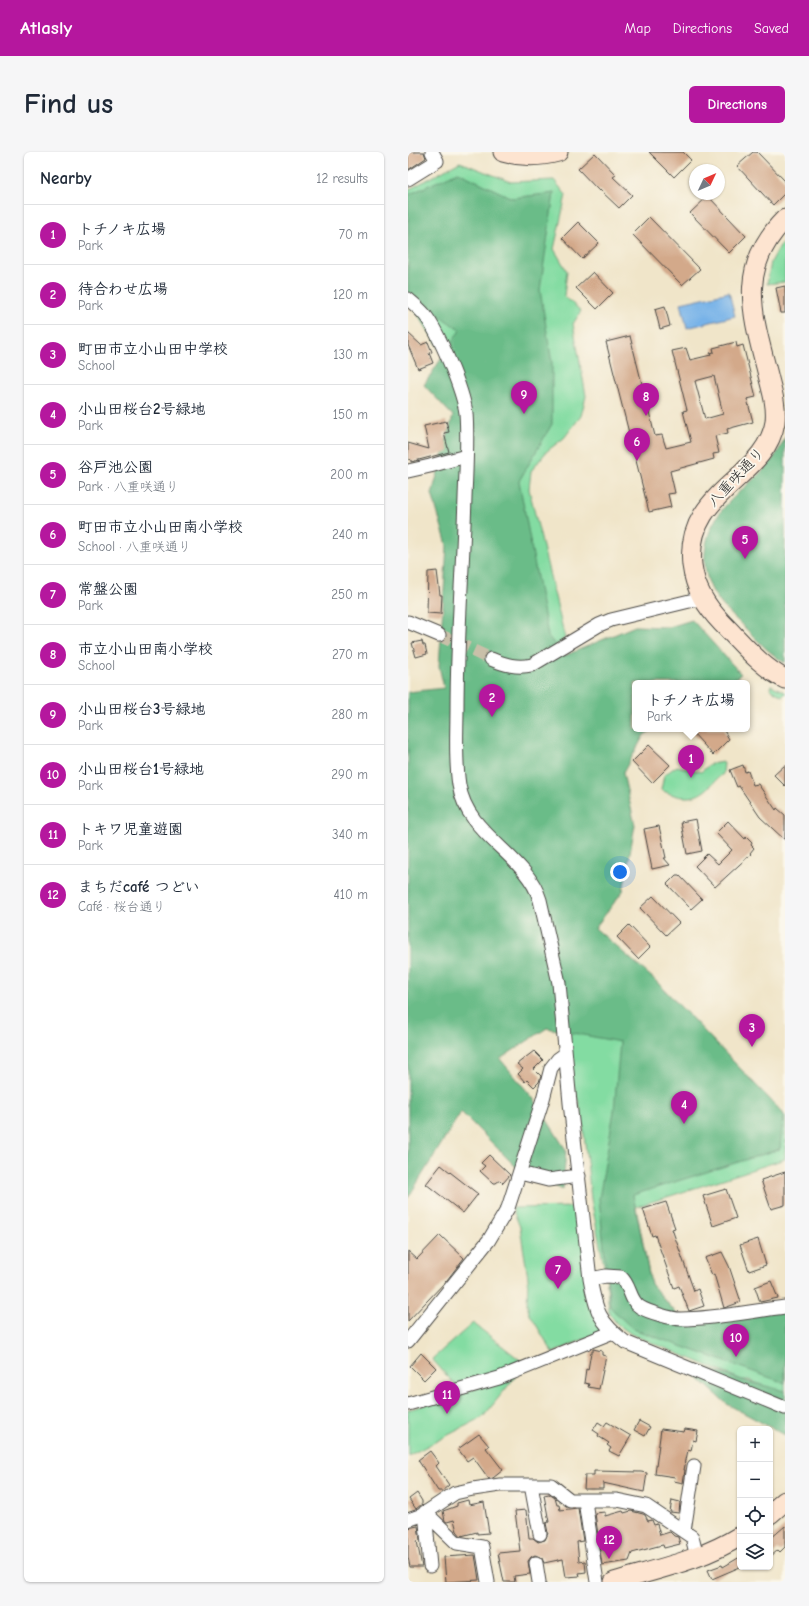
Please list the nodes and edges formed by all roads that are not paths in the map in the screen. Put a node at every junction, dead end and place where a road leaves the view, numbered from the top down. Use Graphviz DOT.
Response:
graph roads {
  1 [pos="432,152"];
  2 [pos="503,152"];
  3 [pos="558,152"];
  4 [pos="408,179"];
  5 [pos="785,219"];
  6 [pos="408,299"];
  7 [pos="466,456"];
  8 [pos="408,471"];
  9 [pos="702,598"];
  10 [pos="408,622"];
  11 [pos="438,635"];
  12 [pos="491,659"];
  13 [pos="785,679"];
  14 [pos="565,1054"];
  15 [pos="520,1173"];
  16 [pos="579,1176"];
  17 [pos="590,1279"];
  18 [pos="785,1307"];
  19 [pos="613,1332"];
  20 [pos="408,1341"];
  21 [pos="408,1404"];
  22 [pos="785,1408"];
  23 [pos="694,1466"];
  24 [pos="531,1485"];
  25 [pos="585,1501"];
  26 [pos="785,1501"];
  27 [pos="773,1511"];
  28 [pos="425,1512"];
  29 [pos="408,1520"];
  30 [pos="684,1531"];
  31 [pos="540,1534"];
  32 [pos="737,1538"];
  33 [pos="697,1557"];
  34 [pos="536,1563"];
  35 [pos="430,1566"];
  36 [pos="488,1582"];
  37 [pos="539,1582"];
  38 [pos="597,1582"];
  39 [pos="614,1582"];
  1 -- 4 [label="street"];
  2 -- 3 [label="street"];
  5 -- 9 [label="street, 八重咲通り"];
  6 -- 7 [label="street"];
  7 -- 8 [label="street"];
  7 -- 14 [label="street"];
  9 -- 12 [label="street"];
  9 -- 13 [label="street, 八重咲通り"];
  10 -- 11 [label="street"];
  14 -- 15 [label="street"];
  14 -- 16 [label="street"];
  15 -- 16 [label="street"];
  15 -- 20 [label="street"];
  16 -- 17 [label="street"];
  17 -- 18 [label="street"];
  17 -- 19 [label="street"];
  19 -- 21 [label="street"];
  19 -- 22 [label="street"];
  23 -- 30 [label="street"];
  24 -- 25 [label="street"];
  24 -- 28 [label="street"];
  24 -- 31 [label="street"];
  25 -- 30 [label="street"];
  25 -- 38 [label="street"];
  26 -- 27 [label="street"];
  28 -- 29 [label="street"];
  28 -- 35 [label="street"];
  28 -- 36 [label="street"];
  30 -- 33 [label="street"];
  32 -- 33 [label="street"];
  33 -- 39 [label="street"];
  34 -- 37 [label="street"];
}
